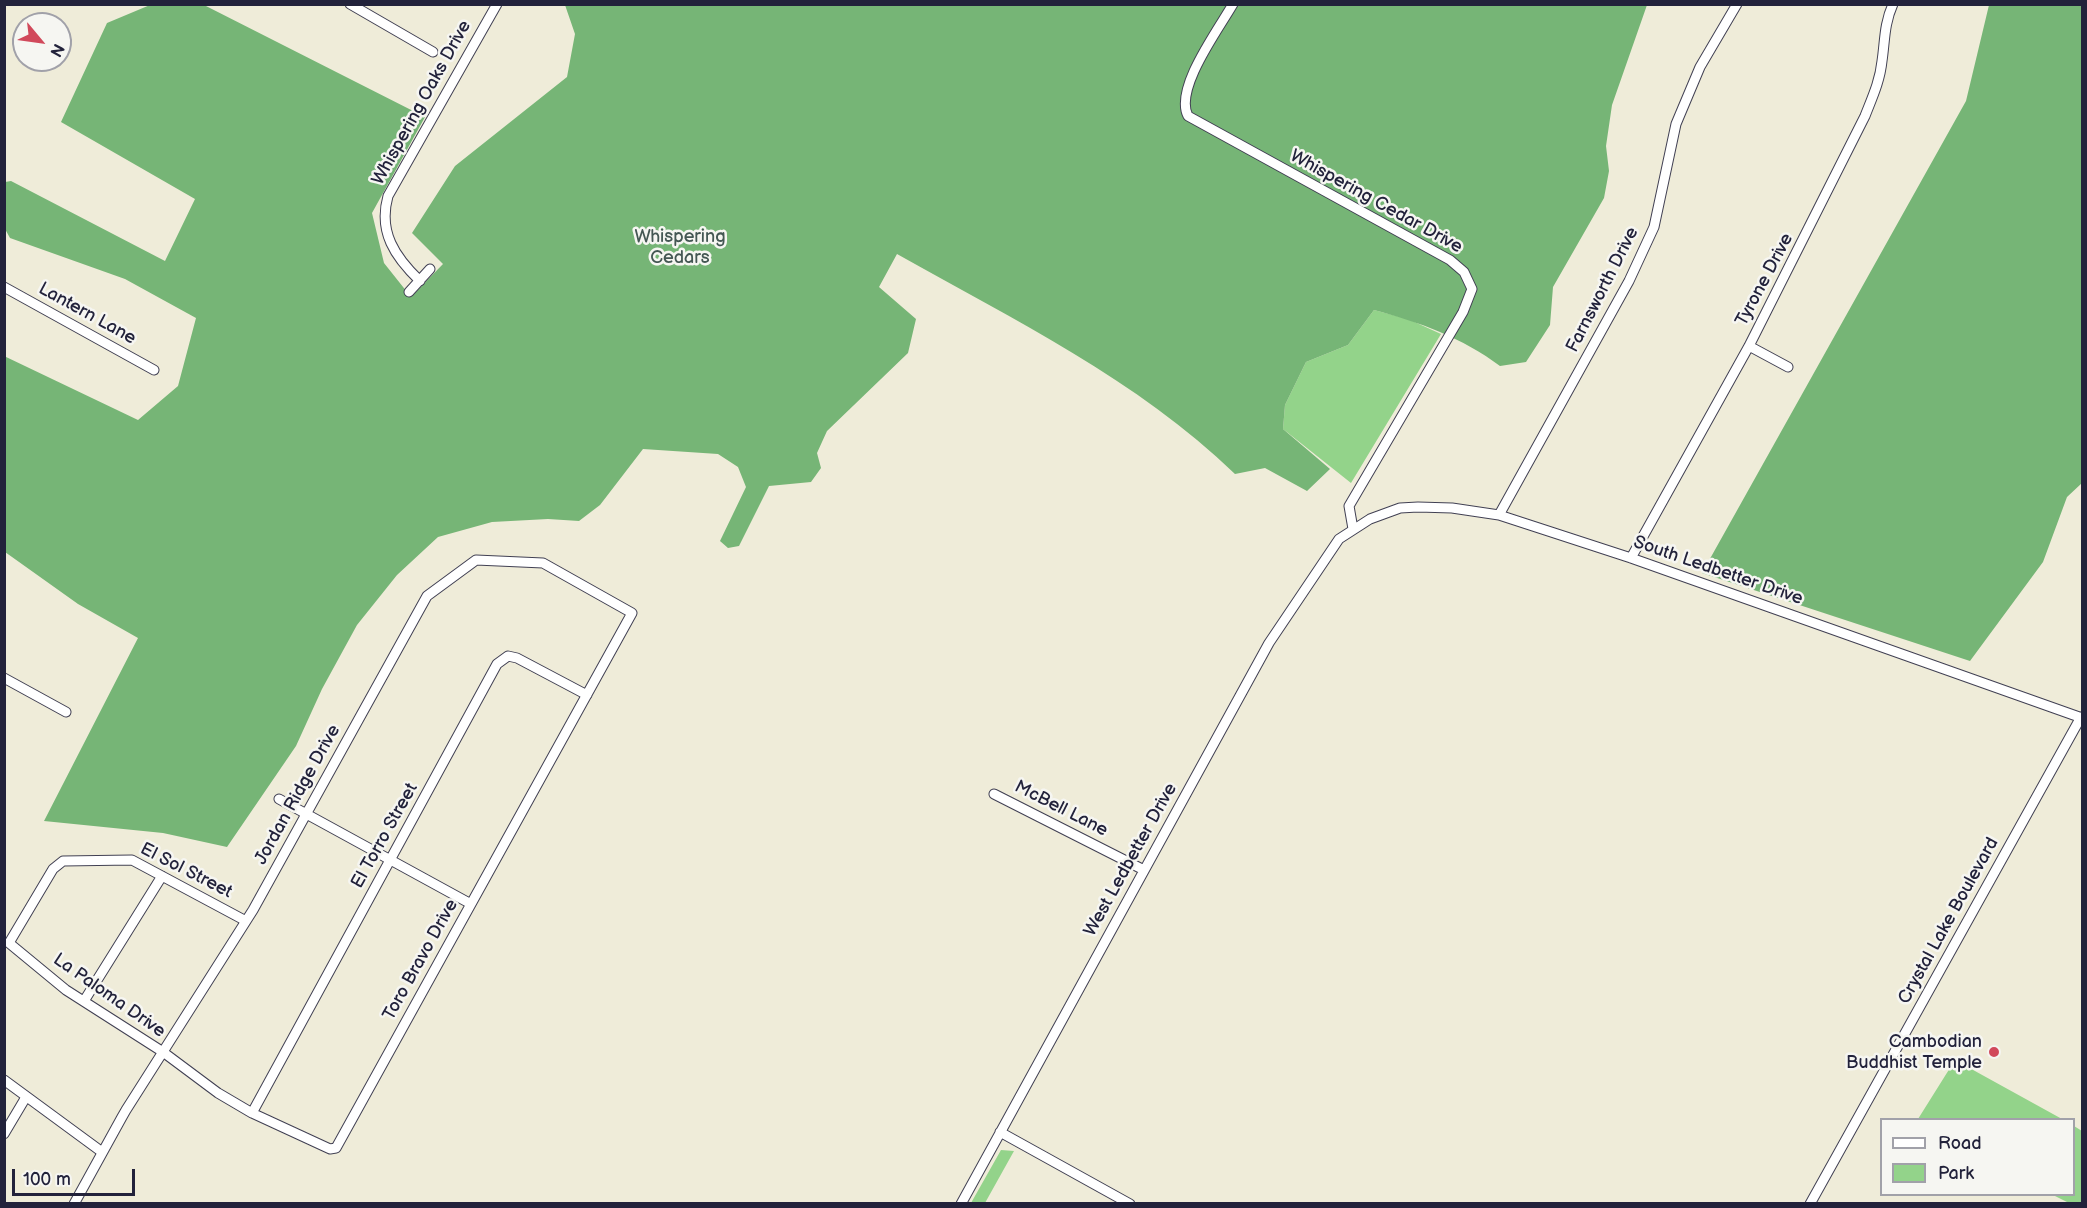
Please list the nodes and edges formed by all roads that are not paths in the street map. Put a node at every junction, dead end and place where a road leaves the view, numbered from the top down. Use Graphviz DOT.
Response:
graph roads {
  1 [pos="350,4"];
  2 [pos="497,4"];
  3 [pos="1233,4"];
  4 [pos="1737,4"];
  5 [pos="1893,4"];
  6 [pos="433,52"];
  7 [pos="430,269"];
  8 [pos="420,281"];
  9 [pos="4,287"];
  10 [pos="410,292"];
  11 [pos="1749,346"];
  12 [pos="1788,367"];
  13 [pos="154,370"];
  14 [pos="1499,515"];
  15 [pos="1353,529"];
  16 [pos="1339,538"];
  17 [pos="1631,558"];
  18 [pos="632,613"];
  19 [pos="4,678"];
  20 [pos="587,695"];
  21 [pos="66,712"];
  22 [pos="2082,717"];
  23 [pos="994,794"];
  24 [pos="279,799"];
  25 [pos="307,815"];
  26 [pos="391,861"];
  27 [pos="1144,870"];
  28 [pos="162,876"];
  29 [pos="471,904"];
  30 [pos="246,921"];
  31 [pos="9,943"];
  32 [pos="84,1001"];
  33 [pos="163,1052"];
  34 [pos="4,1080"];
  35 [pos="26,1097"];
  36 [pos="252,1113"];
  37 [pos="1000,1132"];
  38 [pos="4,1134"];
  39 [pos="102,1152"];
  40 [pos="74,1203"];
  41 [pos="961,1203"];
  42 [pos="1130,1203"];
  43 [pos="1809,1203"];
  1 -- 6 [label="street"];
  2 -- 8 [label="street, Whispering Oaks Drive"];
  3 -- 15 [label="street, Whispering Cedar Drive"];
  4 -- 14 [label="street, Farnsworth Drive"];
  5 -- 11 [label="street, Tyrone Drive"];
  7 -- 8 [label="street"];
  8 -- 10 [label="street"];
  9 -- 13 [label="street, Lantern Lane"];
  11 -- 12 [label="street"];
  11 -- 17 [label="street, Tyrone Drive"];
  14 -- 15 [label="street, South Ledbetter Drive"];
  14 -- 17 [label="street, South Ledbetter Drive"];
  15 -- 16 [label="street, South Ledbetter Drive"];
  16 -- 27 [label="street, West Ledbetter Drive"];
  17 -- 22 [label="street, South Ledbetter Drive"];
  18 -- 20 [label="street, Toro Bravo Drive"];
  18 -- 25 [label="street, Jordan Ridge Drive"];
  19 -- 21 [label="street"];
  20 -- 26 [label="street, El Torro Street"];
  20 -- 29 [label="street, Toro Bravo Drive"];
  22 -- 43 [label="street, Crystal Lake Boulevard"];
  23 -- 27 [label="street, McBell Lane"];
  24 -- 25 [label="street"];
  25 -- 26 [label="street"];
  25 -- 30 [label="street, Jordan Ridge Drive"];
  26 -- 29 [label="street"];
  26 -- 36 [label="street, El Torro Street"];
  27 -- 37 [label="street, West Ledbetter Drive"];
  28 -- 30 [label="street, El Sol Street"];
  28 -- 31 [label="street, El Sol Street"];
  28 -- 32 [label="street"];
  29 -- 36 [label="street, Toro Bravo Drive"];
  30 -- 33 [label="street, Jordan Ridge Drive"];
  31 -- 32 [label="street, La Paloma Drive"];
  32 -- 33 [label="street, La Paloma Drive"];
  33 -- 36 [label="street, Toro Bravo Drive"];
  33 -- 39 [label="street, Jordan Ridge Drive"];
  34 -- 35 [label="street"];
  35 -- 38 [label="street"];
  35 -- 39 [label="street"];
  37 -- 41 [label="street, West Ledbetter Drive"];
  37 -- 42 [label="street"];
  39 -- 40 [label="street, Jordan Ridge Drive"];
}
